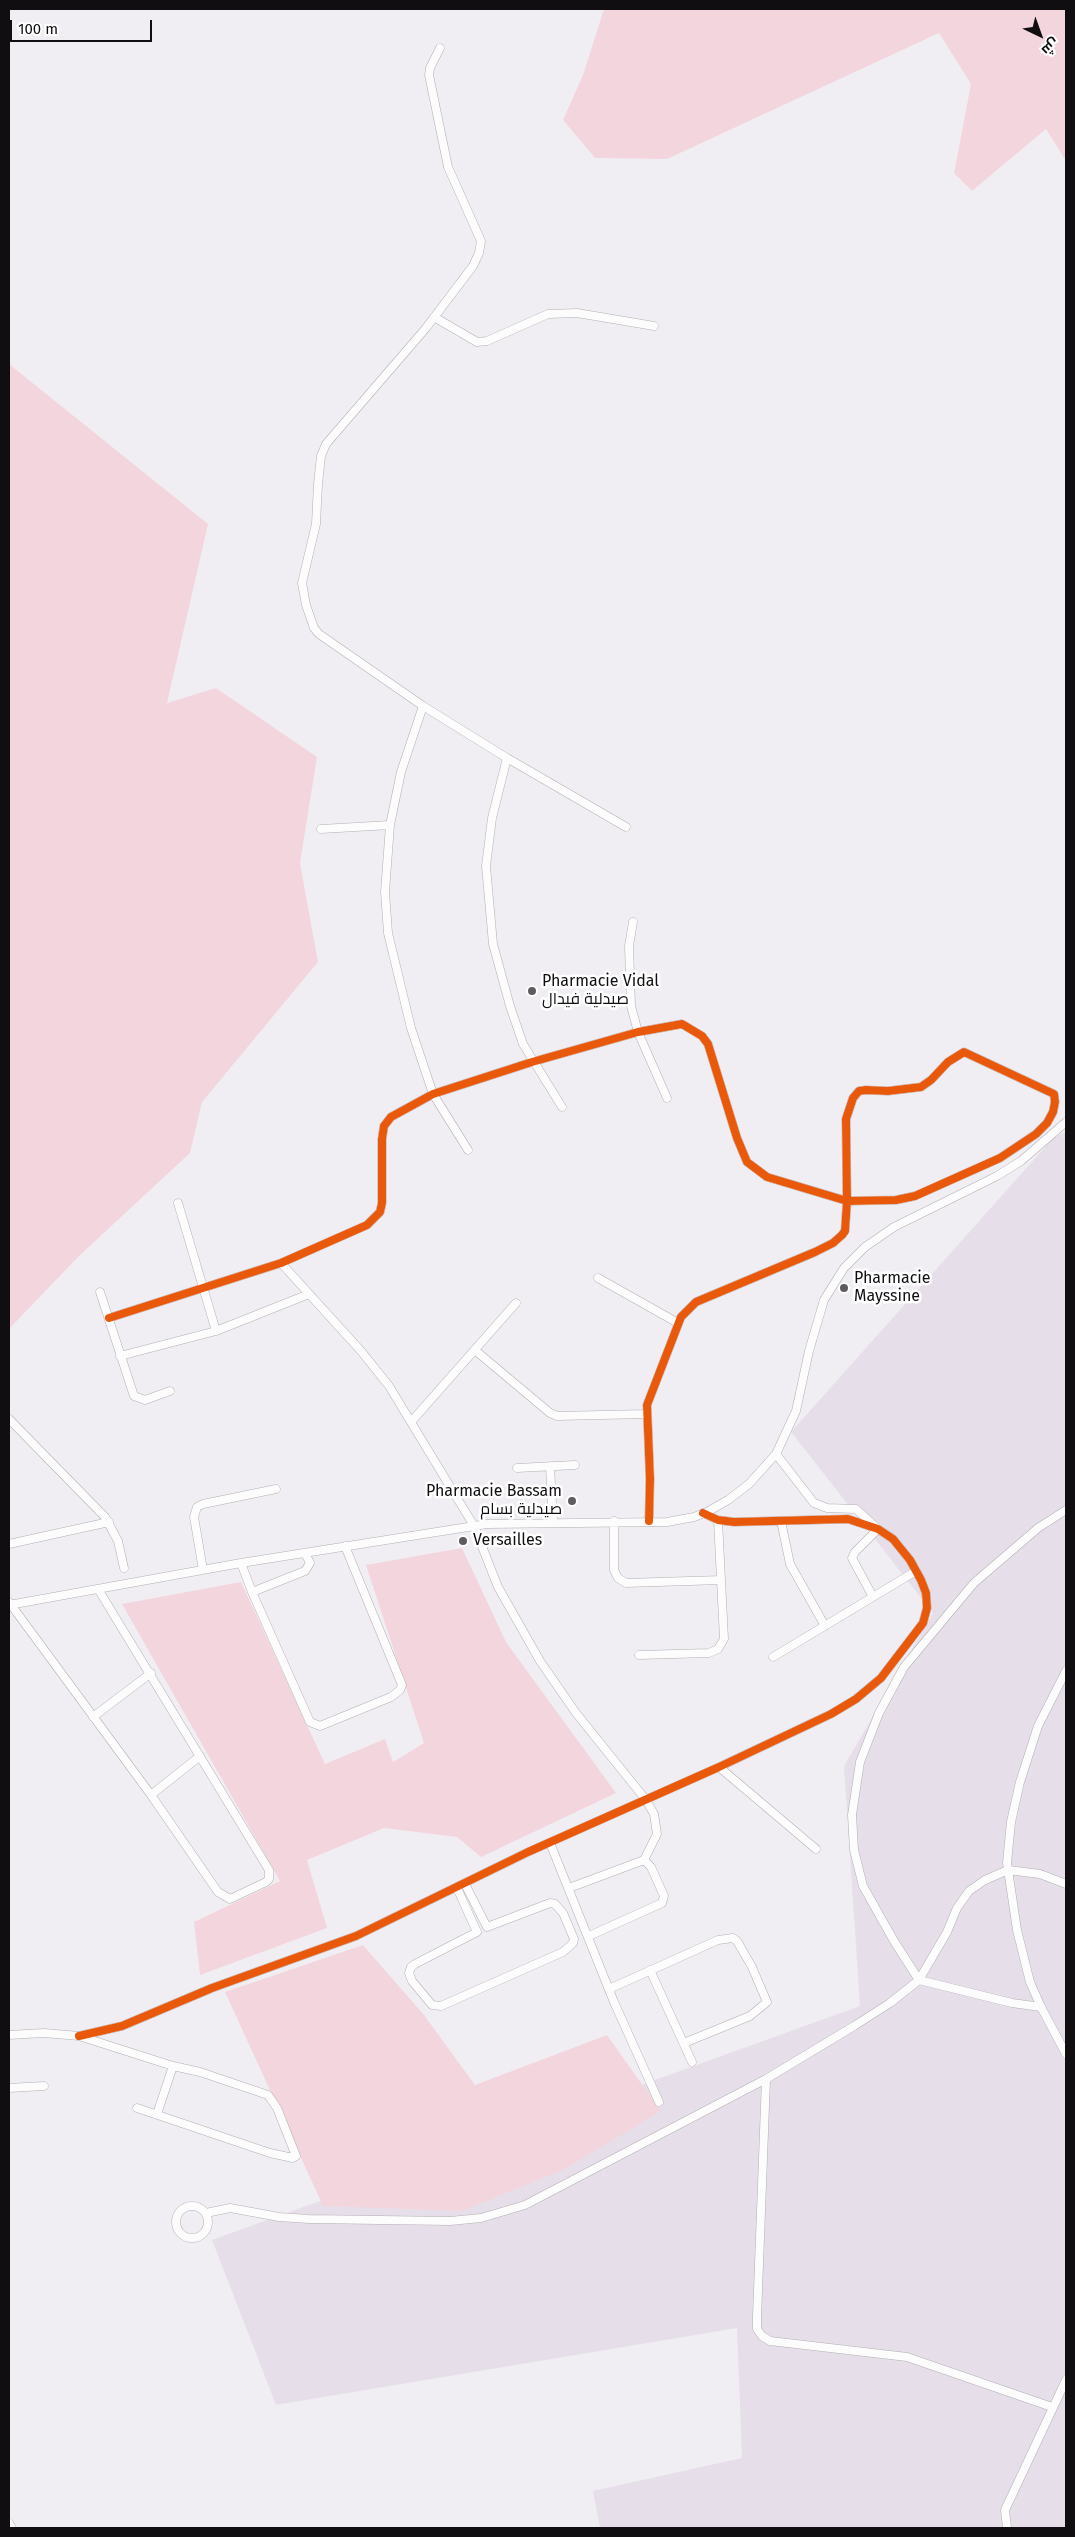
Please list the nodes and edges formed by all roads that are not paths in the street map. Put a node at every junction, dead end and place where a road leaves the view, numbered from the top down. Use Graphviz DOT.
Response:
graph roads {
  1 [pos="440,48"];
  2 [pos="434,317"];
  3 [pos="654,326"];
  4 [pos="423,706"];
  5 [pos="506,758"];
  6 [pos="390,825"];
  7 [pos="626,827"];
  8 [pos="321,829"];
  9 [pos="633,922"];
  10 [pos="638,1032"];
  11 [pos="532,1062"];
  12 [pos="433,1094"];
  13 [pos="667,1098"];
  14 [pos="562,1107"];
  15 [pos="1066,1122"];
  16 [pos="468,1150"];
  17 [pos="847,1201"];
  18 [pos="178,1203"];
  19 [pos="281,1263"];
  20 [pos="598,1278"];
  21 [pos="203,1289"];
  22 [pos="100,1292"];
  23 [pos="309,1294"];
  24 [pos="516,1304"];
  25 [pos="109,1318"];
  26 [pos="678,1323"];
  27 [pos="216,1331"];
  28 [pos="476,1351"];
  29 [pos="120,1356"];
  30 [pos="170,1391"];
  31 [pos="646,1414"];
  32 [pos="9,1419"];
  33 [pos="410,1422"];
  34 [pos="776,1454"];
  35 [pos="575,1465"];
  36 [pos="550,1466"];
  37 [pos="518,1468"];
  38 [pos="276,1489"];
  39 [pos="1066,1510"];
  40 [pos="703,1513"];
  41 [pos="718,1520"];
  42 [pos="614,1521"];
  43 [pos="649,1521"];
  44 [pos="781,1521"];
  45 [pos="109,1522"];
  46 [pos="553,1523"];
  47 [pos="474,1526"];
  48 [pos="878,1529"];
  49 [pos="9,1544"];
  50 [pos="345,1546"];
  51 [pos="305,1553"];
  52 [pos="241,1563"];
  53 [pos="124,1568"];
  54 [pos="203,1570"];
  55 [pos="916,1571"];
  56 [pos="721,1580"];
  57 [pos="98,1589"];
  58 [pos="252,1592"];
  59 [pos="873,1596"];
  60 [pos="9,1604"];
  61 [pos="825,1626"];
  62 [pos="639,1655"];
  63 [pos="773,1657"];
  64 [pos="1066,1671"];
  65 [pos="151,1673"];
  66 [pos="93,1718"];
  67 [pos="200,1756"];
  68 [pos="719,1768"];
  69 [pos="151,1795"];
  70 [pos="646,1800"];
  71 [pos="550,1843"];
  72 [pos="816,1849"];
  73 [pos="644,1860"];
  74 [pos="1008,1870"];
  75 [pos="465,1884"];
  76 [pos="1066,1884"];
  77 [pos="457,1888"];
  78 [pos="569,1888"];
  79 [pos="589,1936"];
  80 [pos="650,1970"];
  81 [pos="919,1980"];
  82 [pos="609,1989"];
  83 [pos="1041,2007"];
  84 [pos="9,2035"];
  85 [pos="79,2036"];
  86 [pos="684,2043"];
  87 [pos="1066,2054"];
  88 [pos="692,2062"];
  89 [pos="173,2066"];
  90 [pos="766,2079"];
  91 [pos="44,2086"];
  92 [pos="9,2088"];
  93 [pos="659,2102"];
  94 [pos="137,2108"];
  95 [pos="157,2114"];
  96 [pos="206,2213"];
  97 [pos="1066,2380"];
  98 [pos="1052,2407"];
  99 [pos="9,2523"];
  100 [pos="12,2528"];
  101 [pos="1008,2528"];
  1 -- 2 [label="street"];
  2 -- 3 [label="street"];
  2 -- 4 [label="street"];
  4 -- 5 [label="street"];
  4 -- 6 [label="street"];
  5 -- 7 [label="street"];
  5 -- 11 [label="street"];
  6 -- 8 [label="street"];
  6 -- 12 [label="street"];
  9 -- 10 [label="street"];
  10 -- 11 [label="street"];
  10 -- 13 [label="street"];
  10 -- 17 [label="street"];
  11 -- 12 [label="street"];
  11 -- 14 [label="street"];
  12 -- 16 [label="street"];
  12 -- 19 [label="street"];
  15 -- 34 [label="street"];
  17 -- 17 [label="street"];
  17 -- 26 [label="street"];
  18 -- 21 [label="street"];
  19 -- 21 [label="street"];
  19 -- 23 [label="street"];
  20 -- 26 [label="street"];
  21 -- 25 [label="street"];
  21 -- 27 [label="street"];
  22 -- 25 [label="street"];
  23 -- 27 [label="street"];
  23 -- 33 [label="street"];
  24 -- 28 [label="street"];
  25 -- 29 [label="street"];
  26 -- 31 [label="street"];
  27 -- 29 [label="street"];
  28 -- 31 [label="street"];
  28 -- 33 [label="street"];
  29 -- 30 [label="street"];
  31 -- 43 [label="street"];
  32 -- 45 [label="street"];
  33 -- 47 [label="street"];
  34 -- 40 [label="street"];
  34 -- 48 [label="street"];
  35 -- 36 [label="street"];
  36 -- 37 [label="street"];
  36 -- 46 [label="street"];
  38 -- 54 [label="street"];
  39 -- 81 [label="street"];
  40 -- 41 [label="street"];
  40 -- 43 [label="street"];
  41 -- 44 [label="street"];
  41 -- 56 [label="street"];
  42 -- 43 [label="street"];
  42 -- 46 [label="street"];
  42 -- 56 [label="street"];
  44 -- 48 [label="street"];
  44 -- 61 [label="street"];
  45 -- 49 [label="street"];
  45 -- 53 [label="street"];
  46 -- 47 [label="street"];
  47 -- 50 [label="street"];
  47 -- 70 [label="street"];
  48 -- 55 [label="street"];
  48 -- 59 [label="street"];
  50 -- 51 [label="street"];
  50 -- 58 [label="street"];
  51 -- 52 [label="street"];
  51 -- 58 [label="street"];
  52 -- 54 [label="street"];
  52 -- 58 [label="street"];
  54 -- 57 [label="street"];
  55 -- 59 [label="street"];
  55 -- 68 [label="street"];
  56 -- 62 [label="street"];
  57 -- 60 [label="street"];
  57 -- 65 [label="street"];
  59 -- 61 [label="street"];
  60 -- 66 [label="street"];
  61 -- 63 [label="street"];
  64 -- 74 [label="street"];
  65 -- 66 [label="street"];
  65 -- 67 [label="street"];
  66 -- 69 [label="street"];
  67 -- 69 [label="street"];
  67 -- 69 [label="street"];
  68 -- 70 [label="street"];
  68 -- 72 [label="street"];
  70 -- 71 [label="street"];
  70 -- 73 [label="street"];
  71 -- 75 [label="street"];
  71 -- 78 [label="street"];
  73 -- 78 [label="street"];
  73 -- 79 [label="street"];
  74 -- 76 [label="street"];
  74 -- 81 [label="street"];
  74 -- 83 [label="street"];
  75 -- 77 [label="street"];
  75 -- 77 [label="street"];
  77 -- 85 [label="street"];
  78 -- 79 [label="street"];
  79 -- 82 [label="street"];
  80 -- 82 [label="street"];
  80 -- 86 [label="street"];
  80 -- 86 [label="street"];
  81 -- 83 [label="street"];
  81 -- 90 [label="street"];
  82 -- 93 [label="street"];
  83 -- 87 [label="street"];
  84 -- 85 [label="street"];
  85 -- 89 [label="street"];
  86 -- 88 [label="street"];
  89 -- 95 [label="street"];
  89 -- 95 [label="street"];
  90 -- 96 [label="street"];
  90 -- 98 [label="street"];
  91 -- 92 [label="street"];
  94 -- 95 [label="street"];
  96 -- 96 [label="street"];
  97 -- 98 [label="street"];
  98 -- 101 [label="street"];
  99 -- 100 [label="street"];
}
